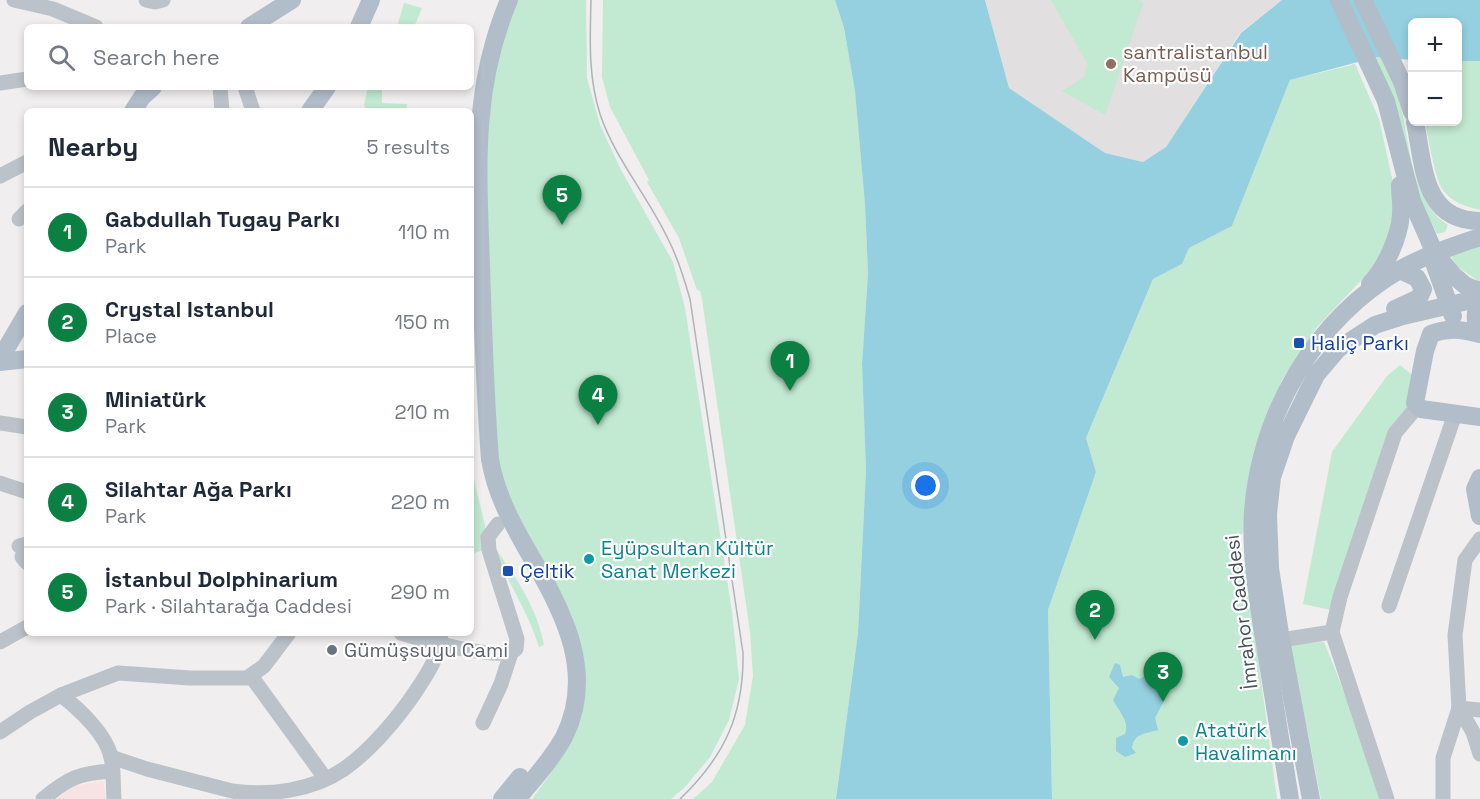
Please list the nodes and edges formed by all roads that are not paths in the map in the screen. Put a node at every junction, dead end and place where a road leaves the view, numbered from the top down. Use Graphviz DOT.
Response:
graph roads {
  1 [pos="14,0"];
  2 [pos="146,0"];
  3 [pos="163,0"];
  4 [pos="292,0"];
  5 [pos="371,0"];
  6 [pos="496,0"];
  7 [pos="509,0"];
  8 [pos="1339,0"];
  9 [pos="1363,0"];
  10 [pos="89,24"];
  11 [pos="254,24"];
  12 [pos="360,24"];
  13 [pos="474,73"];
  14 [pos="24,79"];
  15 [pos="0,83"];
  16 [pos="150,90"];
  17 [pos="219,90"];
  18 [pos="246,90"];
  19 [pos="325,90"];
  20 [pos="471,90"];
  21 [pos="1408,99"];
  22 [pos="135,108"];
  23 [pos="222,108"];
  24 [pos="252,108"];
  25 [pos="312,108"];
  26 [pos="468,108"];
  27 [pos="1416,126"];
  28 [pos="24,164"];
  29 [pos="1403,168"];
  30 [pos="0,176"];
  31 [pos="1480,221"];
  32 [pos="1480,237"];
  33 [pos="1434,252"];
  34 [pos="1400,270"];
  35 [pos="1480,291"];
  36 [pos="1480,298"];
  37 [pos="1480,303"];
  38 [pos="1450,305"];
  39 [pos="1349,308"];
  40 [pos="24,318"];
  41 [pos="1375,325"];
  42 [pos="1456,329"];
  43 [pos="1480,334"];
  44 [pos="24,359"];
  45 [pos="0,360"];
  46 [pos="474,374"];
  47 [pos="1417,406"];
  48 [pos="1455,414"];
  49 [pos="1480,417"];
  50 [pos="1,424"];
  51 [pos="24,427"];
  52 [pos="1480,478"];
  53 [pos="0,483"];
  54 [pos="24,491"];
  55 [pos="1480,516"];
  56 [pos="498,524"];
  57 [pos="1480,539"];
  58 [pos="1389,606"];
  59 [pos="24,629"];
  60 [pos="1332,632"];
  61 [pos="286,636"];
  62 [pos="421,636"];
  63 [pos="441,639"];
  64 [pos="1281,640"];
  65 [pos="0,642"];
  66 [pos="511,653"];
  67 [pos="251,676"];
  68 [pos="61,695"];
  69 [pos="1459,708"];
  70 [pos="1480,710"];
  71 [pos="483,723"];
  72 [pos="0,732"];
  73 [pos="1480,754"];
  74 [pos="111,764"];
  75 [pos="325,778"];
  76 [pos="43,799"];
  77 [pos="114,799"];
  78 [pos="502,799"];
  79 [pos="517,799"];
  80 [pos="1290,799"];
  81 [pos="1311,799"];
  82 [pos="1387,799"];
  83 [pos="1443,799"];
  1 -- 10 [label="street"];
  2 -- 3 [label="street"];
  4 -- 11 [label="main road"];
  5 -- 12 [label="main road"];
  6 -- 13 [label="main road"];
  7 -- 79 [label="main road"];
  8 -- 29 [label="main road"];
  9 -- 21 [label="main road"];
  14 -- 15 [label="street"];
  16 -- 22 [label="main road"];
  17 -- 23 [label="street"];
  18 -- 24 [label="street"];
  19 -- 25 [label="main road"];
  20 -- 26 [label="main road"];
  27 -- 31 [label="main road"];
  28 -- 30 [label="street"];
  29 -- 33 [label="main road"];
  29 -- 39 [label="main road"];
  32 -- 33 [label="main road, İmrahor Caddesi"];
  33 -- 34 [label="main road, İmrahor Caddesi"];
  33 -- 35 [label="main road"];
  33 -- 38 [label="main road"];
  34 -- 39 [label="main road, İmrahor Caddesi"];
  34 -- 41 [label="main road"];
  36 -- 38 [label="main road, İmrahor Caddesi"];
  37 -- 43 [label="main road"];
  38 -- 41 [label="main road, İmrahor Caddesi"];
  38 -- 42 [label="main road"];
  39 -- 80 [label="main road, İmrahor Caddesi"];
  40 -- 45 [label="main road"];
  41 -- 64 [label="main road, İmrahor Caddesi"];
  42 -- 43 [label="main road"];
  42 -- 47 [label="main road"];
  44 -- 45 [label="main road"];
  46 -- 56 [label="main road"];
  47 -- 48 [label="main road"];
  47 -- 60 [label="street"];
  48 -- 49 [label="main road"];
  48 -- 58 [label="street"];
  50 -- 51 [label="street"];
  52 -- 55 [label="main road"];
  53 -- 54 [label="street"];
  56 -- 66 [label="street"];
  56 -- 78 [label="main road"];
  57 -- 69 [label="street"];
  59 -- 65 [label="street"];
  60 -- 64 [label="street"];
  60 -- 82 [label="street"];
  61 -- 67 [label="street"];
  62 -- 63 [label="street"];
  63 -- 66 [label="street"];
  63 -- 75 [label="street"];
  64 -- 81 [label="main road, İmrahor Caddesi"];
  66 -- 71 [label="street"];
  67 -- 68 [label="street"];
  67 -- 75 [label="street"];
  68 -- 72 [label="street"];
  68 -- 74 [label="street"];
  69 -- 70 [label="street"];
  69 -- 73 [label="street"];
  69 -- 83 [label="street"];
  74 -- 75 [label="street"];
  74 -- 76 [label="street"];
  74 -- 77 [label="street"];
}
